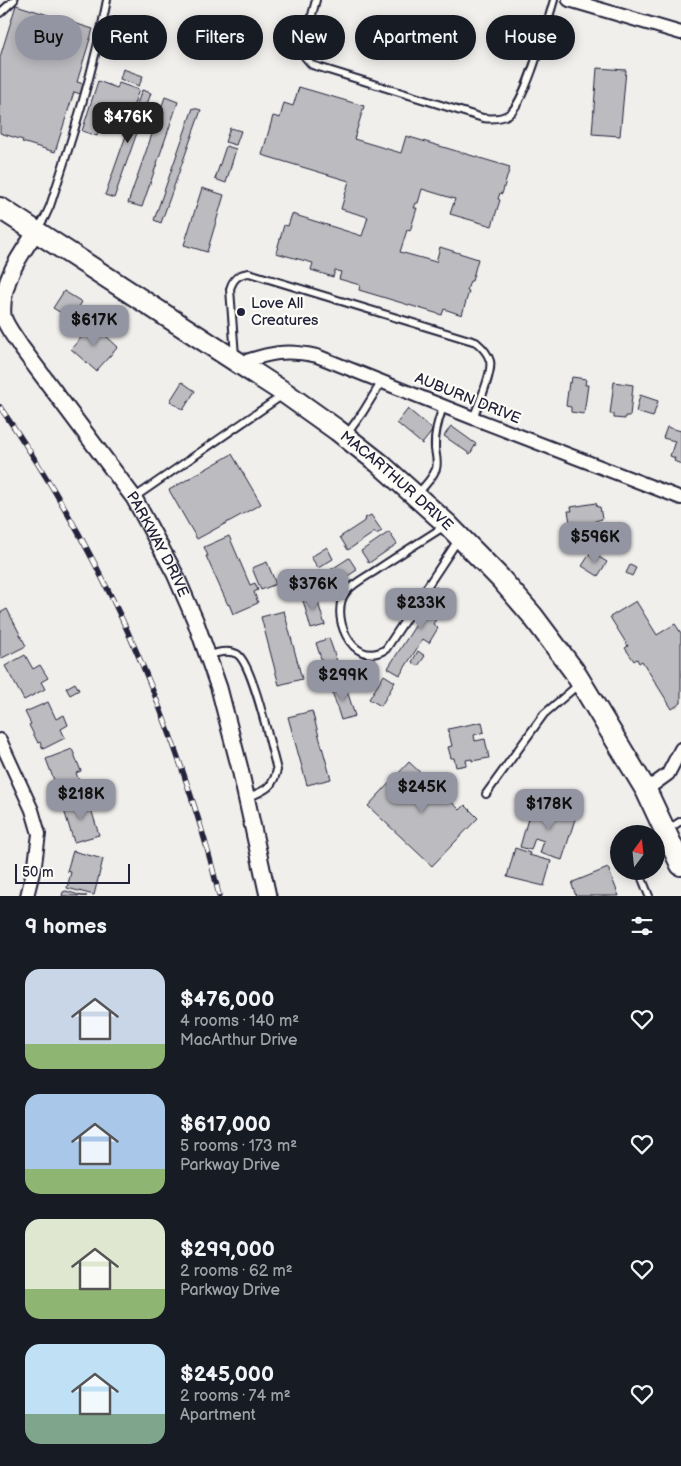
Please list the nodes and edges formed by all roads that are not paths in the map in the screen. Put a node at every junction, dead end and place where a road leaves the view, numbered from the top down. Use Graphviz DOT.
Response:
graph roads {
  1 [pos="14,0"];
  2 [pos="107,0"];
  3 [pos="316,0"];
  4 [pos="554,0"];
  5 [pos="569,0"];
  6 [pos="0,13"];
  7 [pos="681,33"];
  8 [pos="0,208"];
  9 [pos="36,232"];
  10 [pos="237,362"];
  11 [pos="382,382"];
  12 [pos="285,393"];
  13 [pos="443,407"];
  14 [pos="473,418"];
  15 [pos="346,436"];
  16 [pos="416,495"];
  17 [pos="134,498"];
  18 [pos="681,498"];
  19 [pos="454,530"];
  20 [pos="207,656"];
  21 [pos="581,683"];
  22 [pos="0,740"];
  23 [pos="681,749"];
  24 [pos="646,790"];
  25 [pos="486,794"];
  26 [pos="247,798"];
  27 [pos="668,830"];
  28 [pos="681,865"];
  29 [pos="643,880"];
  30 [pos="27,896"];
  31 [pos="268,896"];
  32 [pos="649,896"];
  1 -- 6 [label="lane"];
  2 -- 9 [label="lane"];
  3 -- 4 [label="lane"];
  5 -- 7 [label="street"];
  8 -- 9 [label="main road, MACARTHUR DRIVE"];
  9 -- 10 [label="main road, MACARTHUR DRIVE"];
  9 -- 17 [label="street, PARKWAY DRIVE"];
  10 -- 11 [label="street, AUBURN DRIVE"];
  10 -- 12 [label="main road, MACARTHUR DRIVE"];
  10 -- 14 [label="lane"];
  11 -- 13 [label="street, AUBURN DRIVE"];
  11 -- 15 [label="lane"];
  12 -- 15 [label="main road, MACARTHUR DRIVE"];
  12 -- 17 [label="lane"];
  13 -- 14 [label="street, AUBURN DRIVE"];
  13 -- 16 [label="lane"];
  14 -- 18 [label="street, AUBURN DRIVE"];
  15 -- 16 [label="main road, MACARTHUR DRIVE"];
  16 -- 19 [label="main road, MACARTHUR DRIVE"];
  17 -- 20 [label="street, PARKWAY DRIVE"];
  19 -- 19 [label="lane"];
  19 -- 21 [label="main road, MACARTHUR DRIVE"];
  20 -- 26 [label="street, PARKWAY DRIVE"];
  20 -- 26 [label="lane"];
  21 -- 24 [label="main road, MACARTHUR DRIVE"];
  21 -- 25 [label="lane"];
  22 -- 30 [label="street"];
  23 -- 24 [label="street"];
  24 -- 27 [label="main road, MACARTHUR DRIVE"];
  26 -- 31 [label="street, PARKWAY DRIVE"];
  27 -- 28 [label="main road, MACARTHUR DRIVE"];
  29 -- 32 [label="lane"];
}
